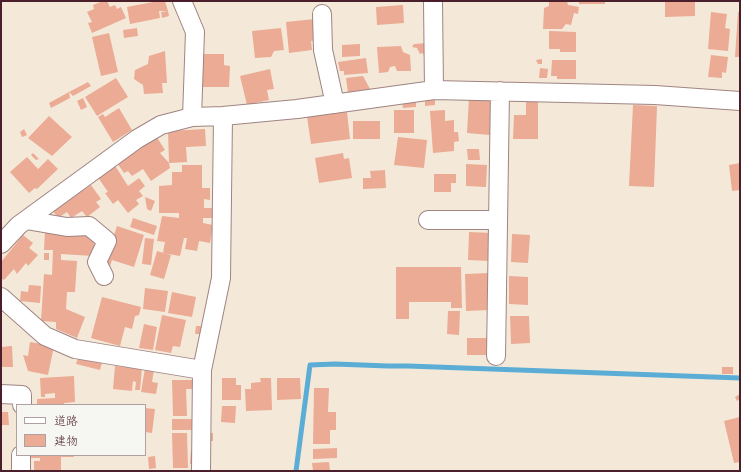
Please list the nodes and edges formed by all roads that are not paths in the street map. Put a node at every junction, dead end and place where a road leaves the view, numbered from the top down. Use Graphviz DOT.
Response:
graph roads {
  1 [pos="182,1"];
  2 [pos="433,1"];
  3 [pos="322,14"];
  4 [pos="434,90"];
  5 [pos="500,91"];
  6 [pos="740,100"];
  7 [pos="335,104"];
  8 [pos="223,116"];
  9 [pos="192,117"];
  10 [pos="26,220"];
  11 [pos="428,220"];
  12 [pos="498,220"];
  13 [pos="1,244"];
  14 [pos="104,276"];
  15 [pos="1,297"];
  16 [pos="496,356"];
  17 [pos="202,370"];
  18 [pos="1,394"];
  19 [pos="22,404"];
  20 [pos="21,456"];
  21 [pos="21,471"];
  22 [pos="201,471"];
  1 -- 9 [label="street"];
  2 -- 4 [label="street"];
  3 -- 7 [label="street"];
  4 -- 5 [label="street"];
  4 -- 7 [label="street"];
  5 -- 6 [label="street"];
  5 -- 12 [label="street"];
  7 -- 8 [label="street"];
  8 -- 9 [label="street"];
  8 -- 17 [label="street"];
  9 -- 10 [label="street"];
  10 -- 13 [label="street"];
  10 -- 14 [label="street"];
  11 -- 12 [label="street"];
  12 -- 16 [label="street"];
  15 -- 17 [label="street"];
  17 -- 22 [label="street"];
  18 -- 19 [label="street"];
  20 -- 21 [label="street"];
}
